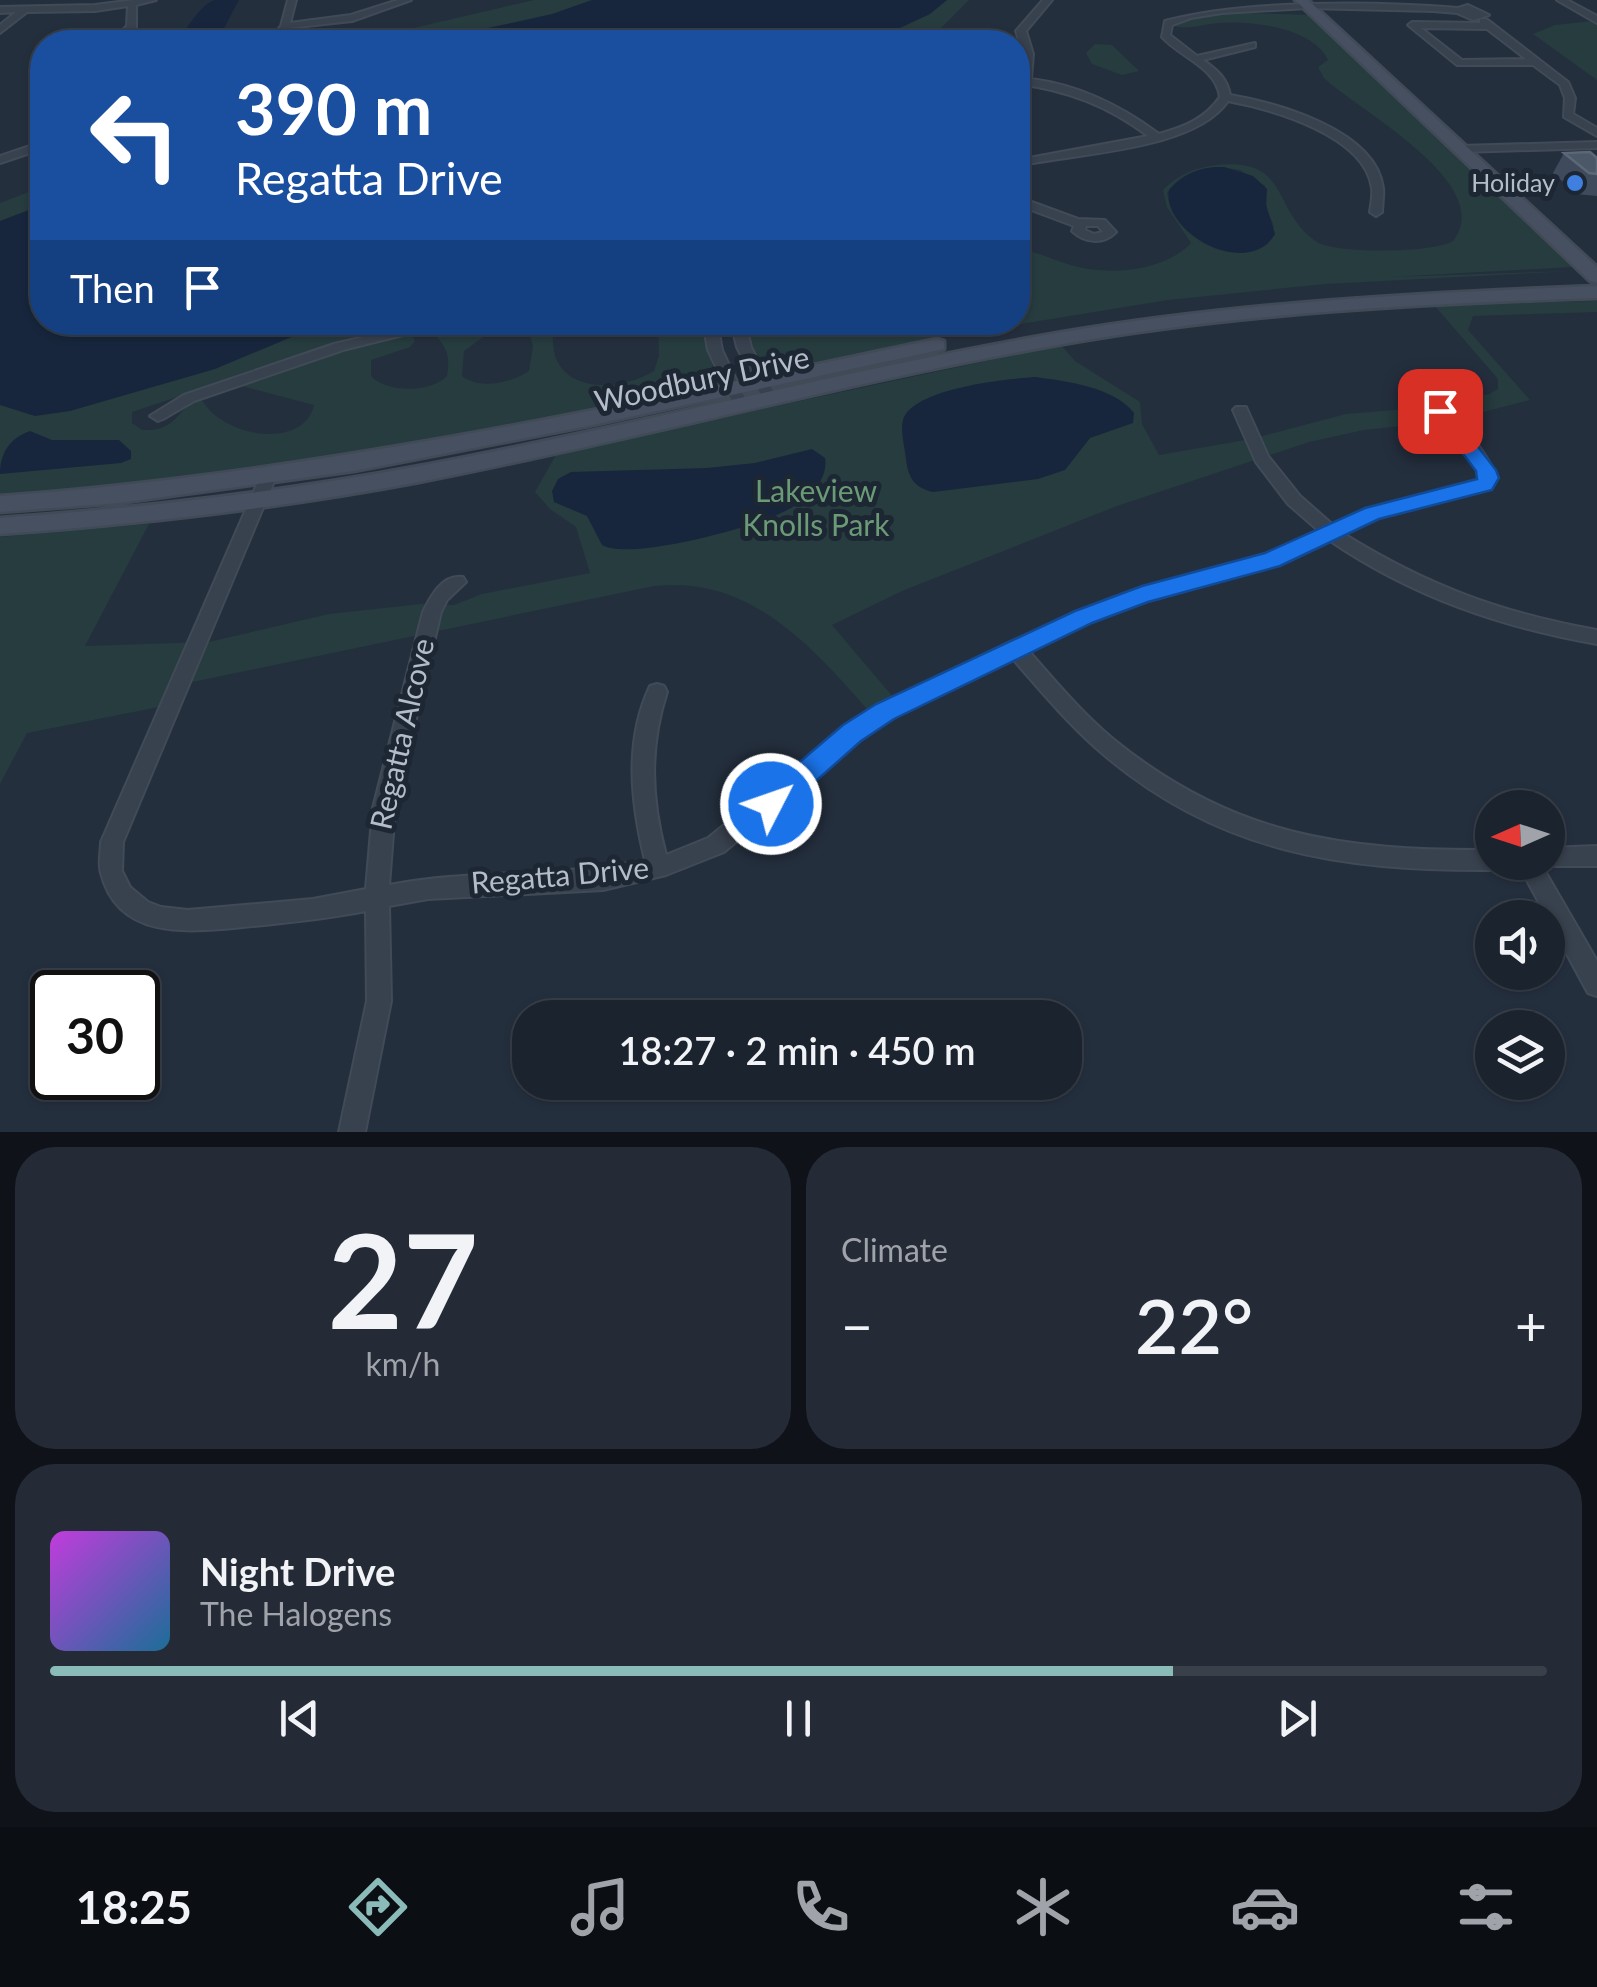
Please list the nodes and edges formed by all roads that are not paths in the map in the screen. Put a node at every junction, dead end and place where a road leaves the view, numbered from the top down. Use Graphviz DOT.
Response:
graph roads {
  1 [pos="38,0"];
  2 [pos="152,0"];
  3 [pos="292,0"];
  4 [pos="407,0"];
  5 [pos="1048,0"];
  6 [pos="1205,0"];
  7 [pos="1561,0"];
  8 [pos="132,4"];
  9 [pos="1313,4"];
  10 [pos="1215,9"];
  11 [pos="1480,9"];
  12 [pos="0,10"];
  13 [pos="26,10"];
  14 [pos="1597,20"];
  15 [pos="285,26"];
  16 [pos="1490,26"];
  17 [pos="0,30"];
  18 [pos="129,30"];
  19 [pos="282,30"];
  20 [pos="1022,30"];
  21 [pos="1252,45"];
  22 [pos="1197,59"];
  23 [pos="1536,62"];
  24 [pos="1030,83"];
  25 [pos="1225,96"];
  26 [pos="1156,138"];
  27 [pos="1597,139"];
  28 [pos="30,149"];
  29 [pos="1470,149"];
  30 [pos="1030,159"];
  31 [pos="0,160"];
  32 [pos="1030,206"];
  33 [pos="1376,212"];
  34 [pos="1079,224"];
  35 [pos="1597,255"];
  36 [pos="1597,277"];
  37 [pos="1597,292"];
  38 [pos="1030,329"];
  39 [pos="392,335"];
  40 [pos="712,335"];
  41 [pos="740,335"];
  42 [pos="992,335"];
  43 [pos="766,391"];
  44 [pos="1420,392"];
  45 [pos="737,397"];
  46 [pos="1241,410"];
  47 [pos="158,416"];
  48 [pos="262,490"];
  49 [pos="0,504"];
  50 [pos="0,526"];
  51 [pos="1330,531"];
  52 [pos="456,582"];
  53 [pos="1597,638"];
  54 [pos="1015,648"];
  55 [pos="658,692"];
  56 [pos="1597,856"];
  57 [pos="1565,857"];
  58 [pos="1475,860"];
  59 [pos="658,868"];
  60 [pos="1538,880"];
  61 [pos="377,896"];
  62 [pos="1597,984"];
  63 [pos="352,1132"];
  1 -- 13 [label="street"];
  2 -- 8 [label="street"];
  3 -- 15 [label="street"];
  4 -- 15 [label="street"];
  5 -- 20 [label="street"];
  6 -- 10 [label="street"];
  7 -- 14 [label="street"];
  8 -- 13 [label="street"];
  8 -- 18 [label="street"];
  9 -- 10 [label="street"];
  9 -- 11 [label="street"];
  9 -- 29 [label="main road"];
  10 -- 22 [label="street"];
  11 -- 16 [label="street"];
  12 -- 13 [label="street"];
  13 -- 17 [label="street"];
  15 -- 19 [label="street"];
  16 -- 23 [label="street"];
  16 -- 23 [label="street"];
  21 -- 22 [label="street"];
  22 -- 25 [label="street"];
  23 -- 27 [label="street"];
  24 -- 26 [label="street"];
  25 -- 26 [label="street"];
  25 -- 33 [label="street"];
  26 -- 30 [label="street"];
  27 -- 29 [label="street"];
  28 -- 31 [label="street"];
  29 -- 35 [label="main road"];
  29 -- 36 [label="main road"];
  32 -- 34 [label="street"];
  36 -- 38 [label="main road, Woodbury Drive"];
  37 -- 43 [label="main road, Woodbury Drive"];
  39 -- 47 [label="street"];
  40 -- 45 [label="street"];
  41 -- 43 [label="street"];
  42 -- 43 [label="main road, Woodbury Drive"];
  43 -- 45 [label="main road, Woodbury Drive"];
  44 -- 51 [label="street, Regatta Drive"];
  45 -- 48 [label="main road, Woodbury Drive"];
  46 -- 51 [label="street"];
  48 -- 49 [label="main road, Woodbury Drive"];
  48 -- 50 [label="main road, Woodbury Drive"];
  48 -- 61 [label="street, Regatta Drive"];
  51 -- 53 [label="street"];
  51 -- 54 [label="street, Regatta Drive"];
  52 -- 61 [label="street, Regatta Alcove"];
  54 -- 58 [label="street"];
  54 -- 59 [label="street, Regatta Drive"];
  55 -- 59 [label="street"];
  56 -- 57 [label="street"];
  59 -- 61 [label="street, Regatta Drive"];
  60 -- 62 [label="street"];
  61 -- 63 [label="street, Regatta Alcove"];
}
